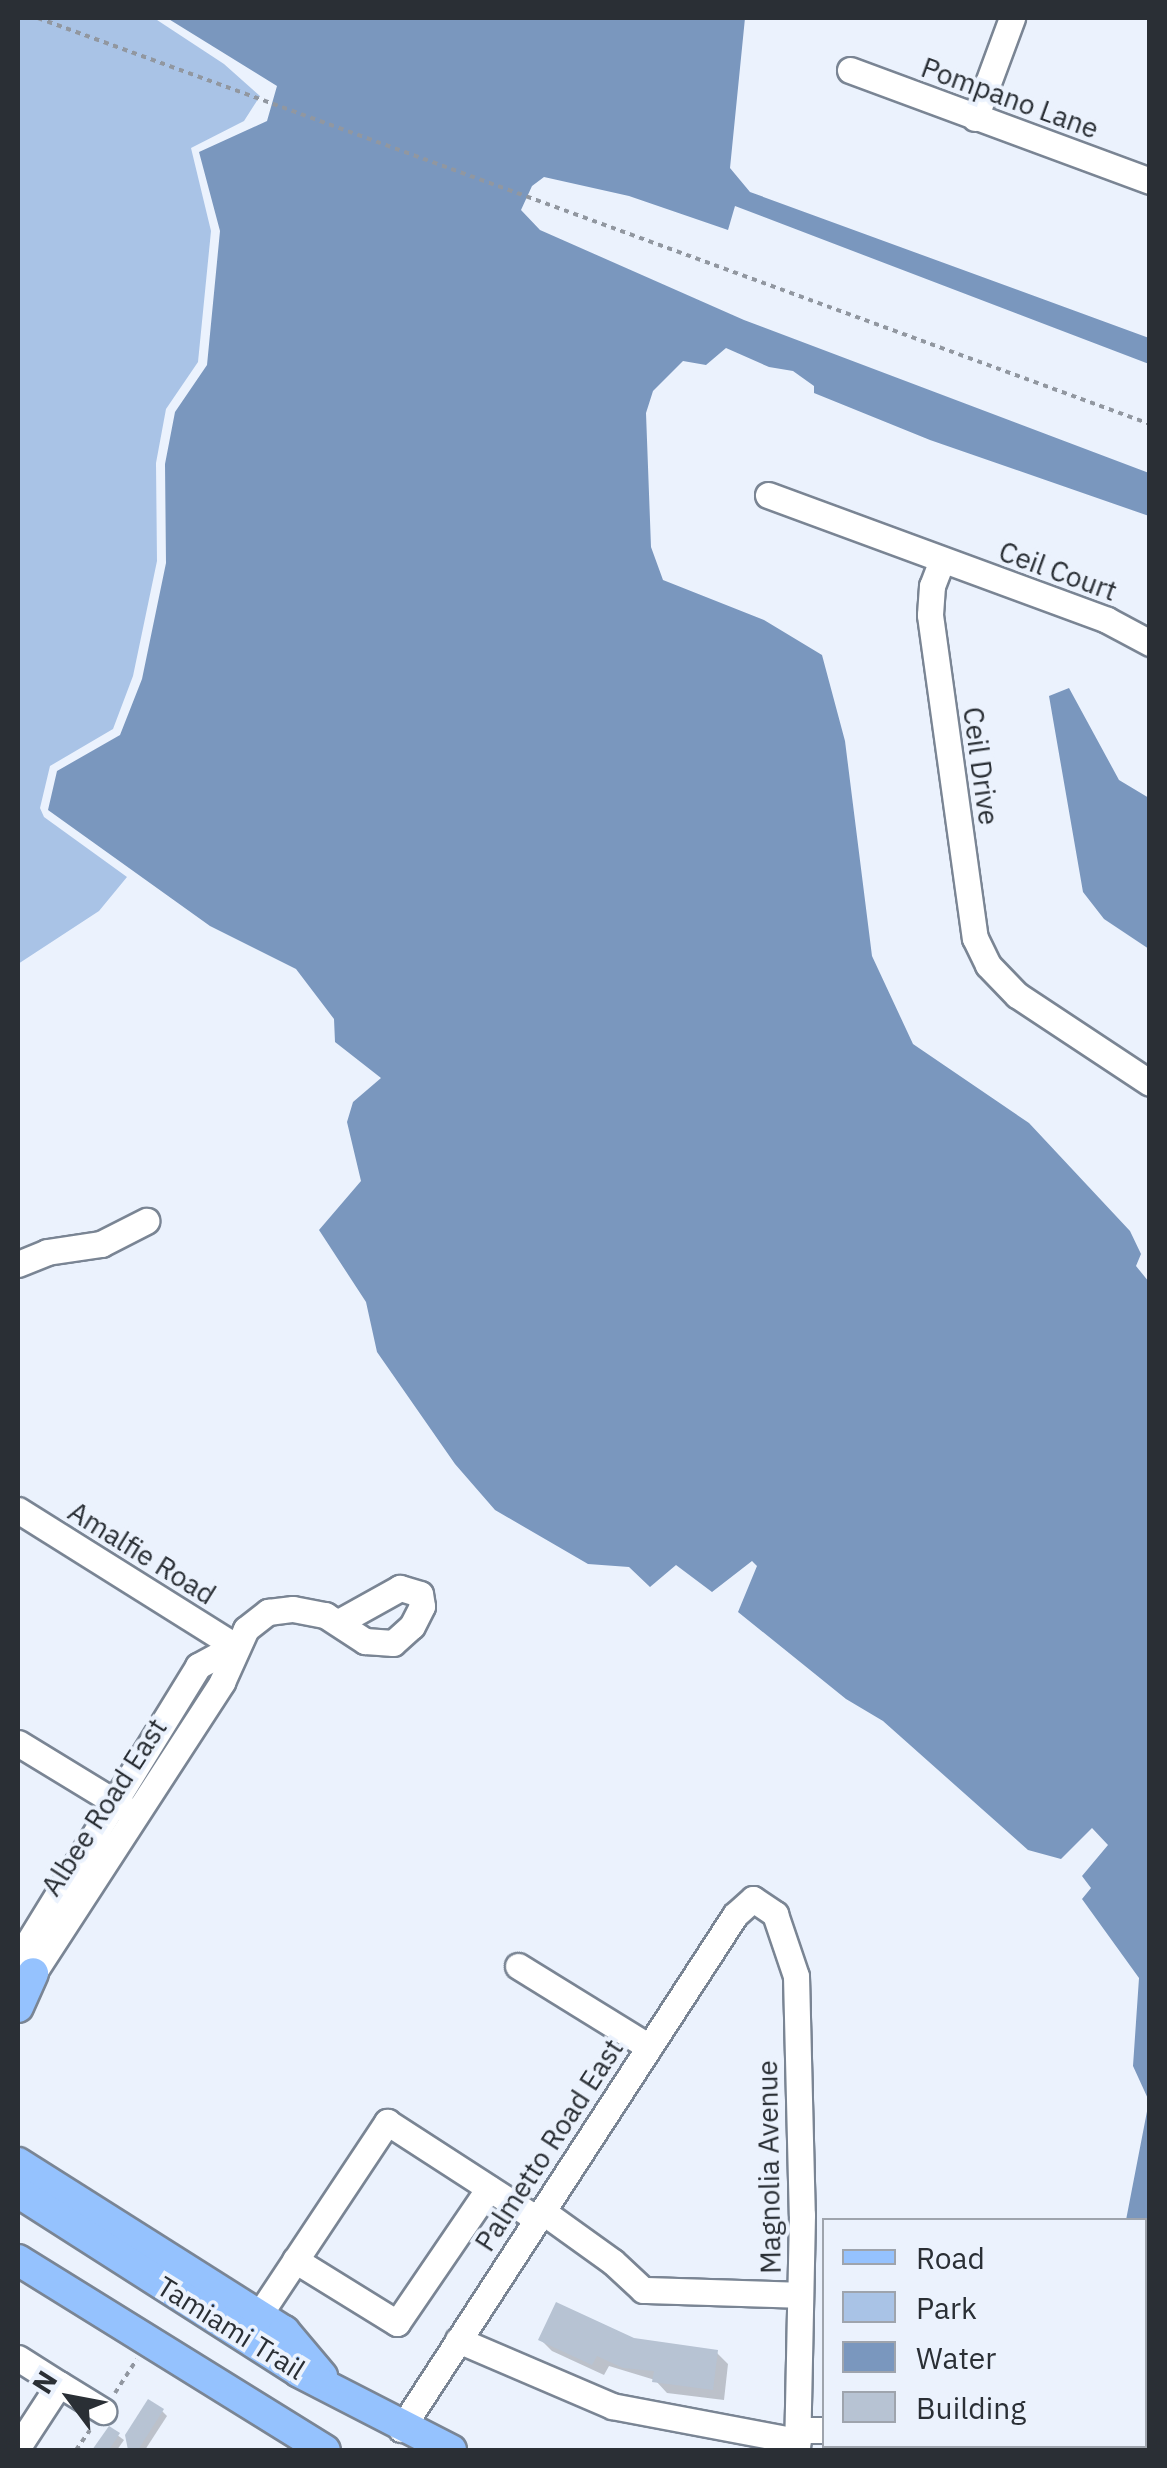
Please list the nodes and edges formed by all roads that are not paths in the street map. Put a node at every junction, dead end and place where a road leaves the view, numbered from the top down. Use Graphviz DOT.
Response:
graph roads {
  1 [pos="1012,18"];
  2 [pos="850,70"];
  3 [pos="975,118"];
  4 [pos="1150,181"];
  5 [pos="768,495"];
  6 [pos="942,560"];
  7 [pos="1150,643"];
  8 [pos="1150,1083"];
  9 [pos="146,1221"];
  10 [pos="18,1264"];
  11 [pos="18,1510"];
  12 [pos="339,1622"];
  13 [pos="234,1646"];
  14 [pos="18,1742"];
  15 [pos="112,1800"];
  16 [pos="135,1814"];
  17 [pos="753,1899"];
  18 [pos="22,1960"];
  19 [pos="518,1966"];
  20 [pos="18,2007"];
  21 [pos="649,2047"];
  22 [pos="18,2163"];
  23 [pos="489,2188"];
  24 [pos="18,2192"];
  25 [pos="540,2215"];
  26 [pos="18,2260"];
  27 [pos="295,2260"];
  28 [pos="800,2296"];
  29 [pos="259,2315"];
  30 [pos="458,2340"];
  31 [pos="812,2355"];
  32 [pos="18,2358"];
  33 [pos="59,2384"];
  34 [pos="336,2394"];
  35 [pos="103,2411"];
  36 [pos="401,2429"];
  37 [pos="822,2431"];
  38 [pos="798,2440"];
  39 [pos="18,2448"];
  40 [pos="325,2450"];
  41 [pos="451,2450"];
  1 -- 3 [label="street"];
  2 -- 3 [label="street, Pompano Lane"];
  3 -- 4 [label="street, Pompano Lane"];
  5 -- 6 [label="street"];
  6 -- 7 [label="street, Ceil Court"];
  6 -- 8 [label="street, Ceil Drive"];
  9 -- 10 [label="street"];
  11 -- 13 [label="street, Amalfie Road"];
  12 -- 13 [label="street, Albee Road East"];
  13 -- 15 [label="street, Albee Road East"];
  13 -- 16 [label="street, Albee Road East"];
  14 -- 15 [label="street"];
  15 -- 16 [label="street"];
  15 -- 18 [label="street, Albee Road East"];
  16 -- 18 [label="street, Albee Road East"];
  17 -- 21 [label="street, Palmetto Road East"];
  17 -- 28 [label="street, Magnolia Avenue"];
  18 -- 20 [label="main road"];
  19 -- 21 [label="street"];
  21 -- 25 [label="street, Palmetto Road East"];
  22 -- 29 [label="main road"];
  23 -- 25 [label="street"];
  23 -- 27 [label="street"];
  23 -- 27 [label="street"];
  24 -- 34 [label="main road, Tamiami Trail"];
  25 -- 28 [label="street"];
  25 -- 30 [label="street, Palmetto Road East"];
  26 -- 40 [label="main road, Tamiami Trail"];
  27 -- 29 [label="street"];
  28 -- 31 [label="street, Magnolia Avenue"];
  29 -- 34 [label="main road"];
  30 -- 36 [label="street, Palmetto Road East"];
  30 -- 38 [label="street"];
  31 -- 38 [label="street, Magnolia Avenue"];
  32 -- 33 [label="street"];
  33 -- 35 [label="street"];
  33 -- 39 [label="street"];
  34 -- 36 [label="main road, Tamiami Trail"];
  36 -- 41 [label="main road, Tamiami Trail"];
  37 -- 38 [label="street"];
}
